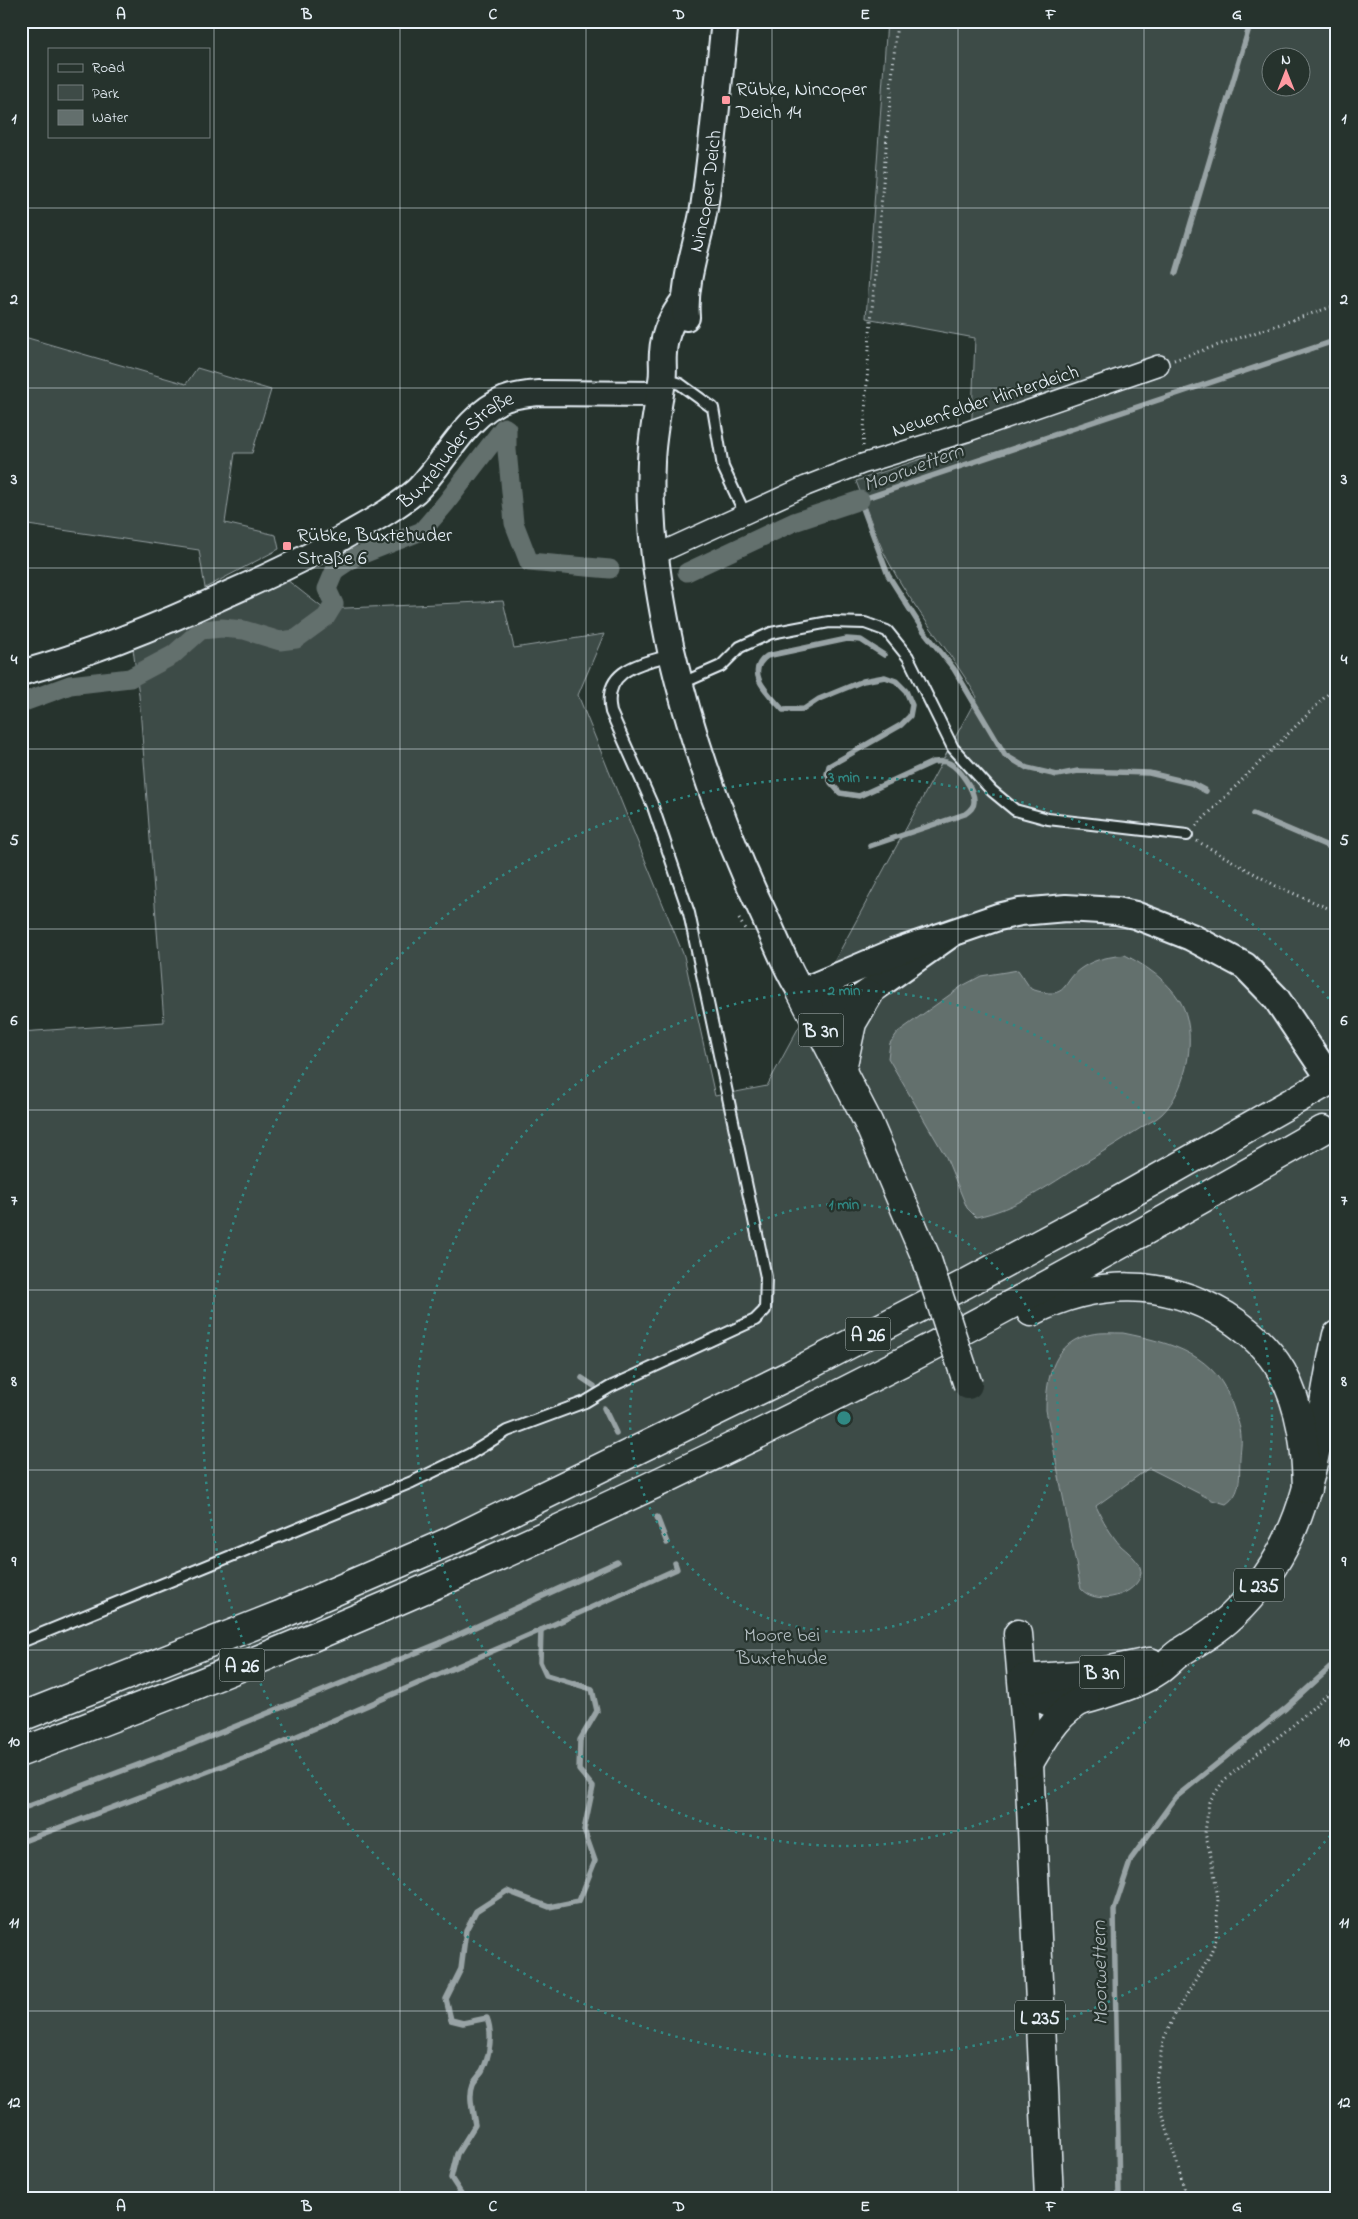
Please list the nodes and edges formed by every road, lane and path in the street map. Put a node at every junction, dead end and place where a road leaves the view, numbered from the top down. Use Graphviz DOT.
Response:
graph roads {
  1 [pos="725,21"];
  2 [pos="896,21"];
  3 [pos="1337,305"];
  4 [pos="1159,365"];
  5 [pos="661,387"];
  6 [pos="862,464"];
  7 [pos="745,514"];
  8 [pos="655,555"];
  9 [pos="673,655"];
  10 [pos="21,673"];
  11 [pos="679,684"];
  12 [pos="1337,684"];
  13 [pos="1188,835"];
  14 [pos="1337,912"];
  15 [pos="951,934"];
  16 [pos="801,992"];
  17 [pos="869,994"];
  18 [pos="842,1068"];
  19 [pos="1334,1084"];
  20 [pos="1323,1130"];
  21 [pos="1337,1335"];
  22 [pos="968,1385"];
  23 [pos="1307,1489"];
  24 [pos="649,1495"];
  25 [pos="1018,1634"];
  26 [pos="21,1642"];
  27 [pos="1178,1654"];
  28 [pos="1023,1679"];
  29 [pos="1337,1686"];
  30 [pos="1087,1698"];
  31 [pos="21,1717"];
  32 [pos="21,1752"];
  33 [pos="1028,1763"];
  34 [pos="1049,2198"];
  35 [pos="1187,2198"];
  1 -- 5 [label="main road, Nincoper Deich"];
  2 -- 6 [label="path"];
  3 -- 4 [label="path"];
  4 -- 6 [label="street, Neuenfelder Hinterdeich"];
  5 -- 7 [label="lane"];
  5 -- 8 [label="main road, Nincoper Deich"];
  5 -- 10 [label="street, Buxtehuder Straße"];
  6 -- 7 [label="street, Neuenfelder Hinterdeich"];
  7 -- 8 [label="street, Neuenfelder Hinterdeich"];
  8 -- 9 [label="main road, Nincoper Deich"];
  9 -- 11 [label="main road, Nincoper Deich"];
  9 -- 26 [label="lane"];
  11 -- 13 [label="lane"];
  11 -- 16 [label="main road, Nincoper Deich"];
  12 -- 13 [label="path"];
  13 -- 14 [label="path"];
  15 -- 16 [label="main road"];
  15 -- 17 [label="main road"];
  15 -- 19 [label="main road"];
  16 -- 17 [label="main road"];
  16 -- 18 [label="main road, B 3n"];
  17 -- 18 [label="main road"];
  18 -- 22 [label="main road, bridge"];
  19 -- 31 [label="main road, A 26"];
  20 -- 24 [label="main road, A 26"];
  21 -- 23 [label="main road"];
  23 -- 24 [label="main road"];
  23 -- 27 [label="main road, L 235"];
  24 -- 32 [label="main road, A 26"];
  25 -- 28 [label="main road"];
  27 -- 28 [label="main road, B 3n"];
  27 -- 30 [label="main road, B 3n"];
  28 -- 30 [label="main road"];
  28 -- 33 [label="main road"];
  29 -- 35 [label="path"];
  30 -- 33 [label="main road, B 3n"];
  33 -- 34 [label="main road, L 235"];
}
